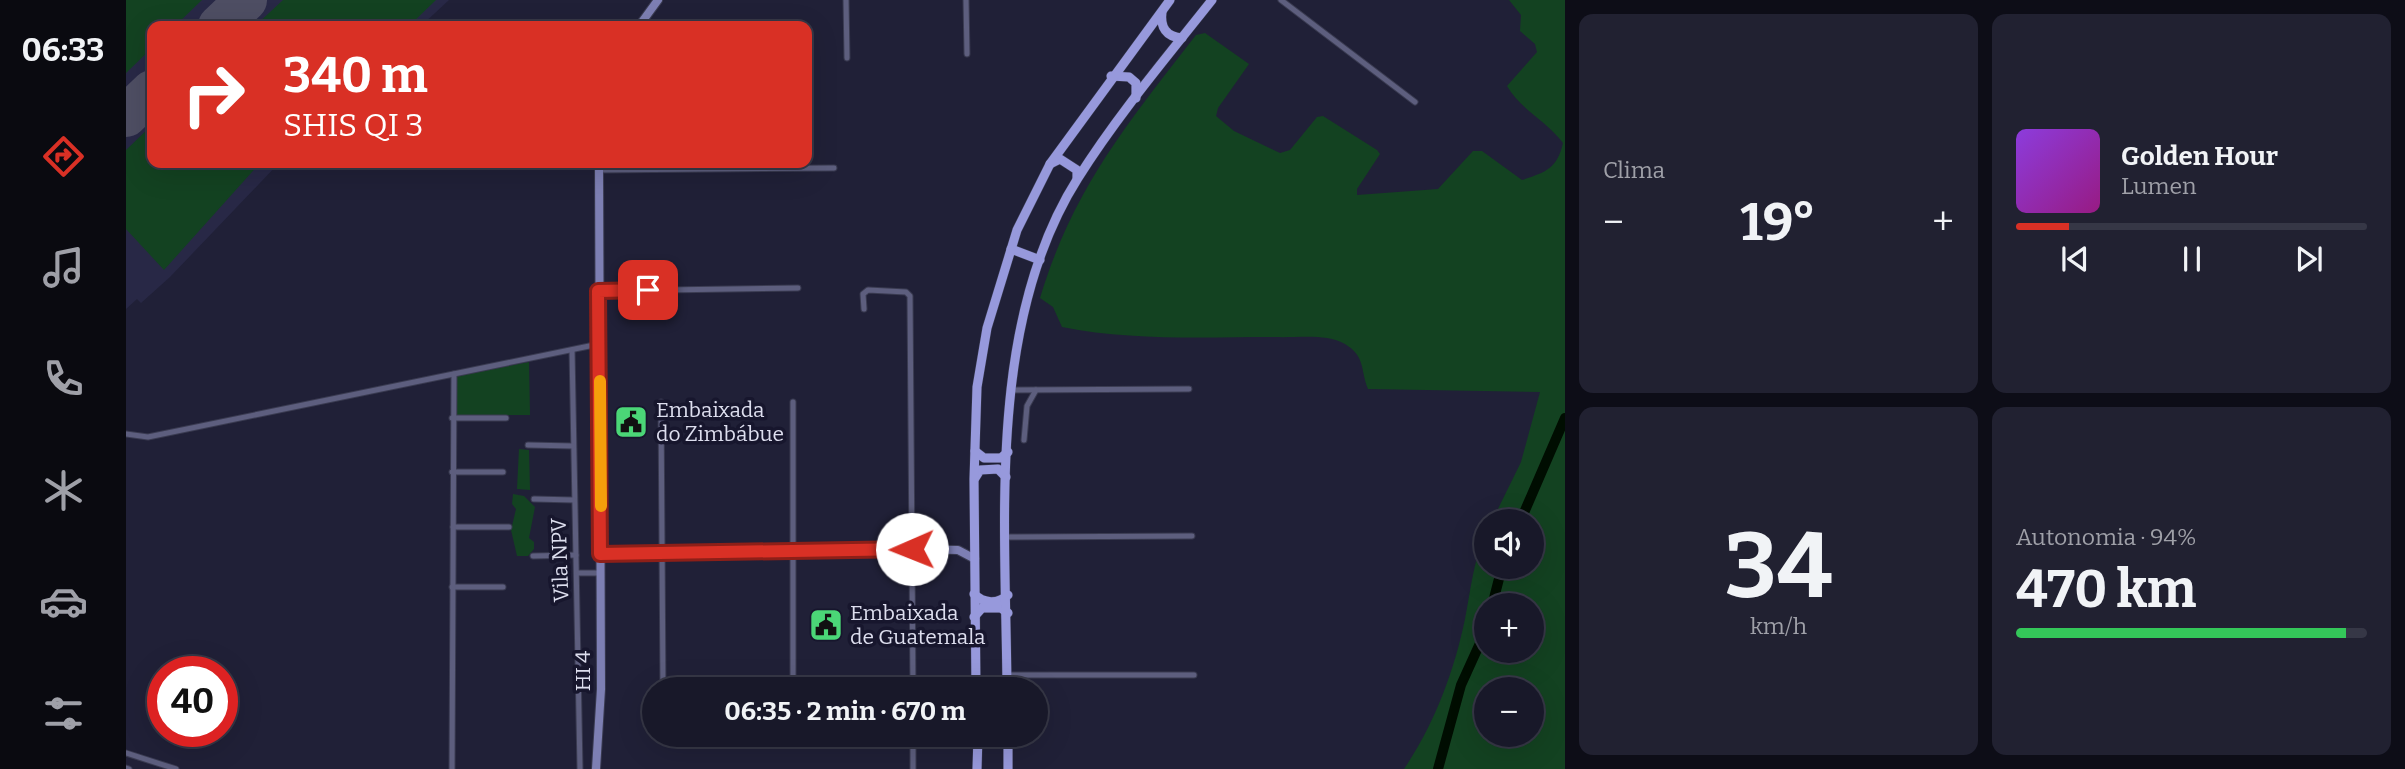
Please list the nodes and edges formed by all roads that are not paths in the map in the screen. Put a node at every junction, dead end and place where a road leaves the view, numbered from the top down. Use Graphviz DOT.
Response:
graph roads {
  1 [pos="658,0"];
  2 [pos="846,0"];
  3 [pos="966,0"];
  4 [pos="1170,0"];
  5 [pos="1212,0"];
  6 [pos="1281,0"];
  7 [pos="1162,11"];
  8 [pos="643,21"];
  9 [pos="1182,38"];
  10 [pos="967,54"];
  11 [pos="847,58"];
  12 [pos="1125,58"];
  13 [pos="1111,76"];
  14 [pos="1151,79"];
  15 [pos="1136,98"];
  16 [pos="1415,102"];
  17 [pos="1050,164"];
  18 [pos="599,168"];
  19 [pos="812,168"];
  20 [pos="834,168"];
  21 [pos="1077,178"];
  22 [pos="1011,249"];
  23 [pos="1040,260"];
  24 [pos="798,288"];
  25 [pos="598,291"];
  26 [pos="864,309"];
  27 [pos="599,344"];
  28 [pos="572,350"];
  29 [pos="454,374"];
  30 [pos="1189,389"];
  31 [pos="1009,390"];
  32 [pos="1036,390"];
  33 [pos="661,402"];
  34 [pos="793,402"];
  35 [pos="452,418"];
  36 [pos="506,418"];
  37 [pos="126,434"];
  38 [pos="1024,440"];
  39 [pos="528,445"];
  40 [pos="573,446"];
  41 [pos="975,451"];
  42 [pos="1007,452"];
  43 [pos="452,472"];
  44 [pos="503,472"];
  45 [pos="1006,477"];
  46 [pos="974,479"];
  47 [pos="534,499"];
  48 [pos="574,500"];
  49 [pos="453,527"];
  50 [pos="509,527"];
  51 [pos="1192,536"];
  52 [pos="1006,537"];
  53 [pos="976,542"];
  54 [pos="912,549"];
  55 [pos="958,550"];
  56 [pos="794,551"];
  57 [pos="664,553"];
  58 [pos="600,554"];
  59 [pos="576,555"];
  60 [pos="533,556"];
  61 [pos="975,559"];
  62 [pos="578,573"];
  63 [pos="600,573"];
  64 [pos="452,587"];
  65 [pos="503,587"];
  66 [pos="974,594"];
  67 [pos="1008,595"];
  68 [pos="1008,613"];
  69 [pos="974,617"];
  70 [pos="1194,674"];
  71 [pos="1007,675"];
  72 [pos="663,677"];
  73 [pos="793,677"];
  74 [pos="913,677"];
  75 [pos="976,677"];
  76 [pos="913,747"];
  77 [pos="977,747"];
  78 [pos="1008,747"];
  79 [pos="977,751"];
  80 [pos="1008,752"];
  81 [pos="126,753"];
  82 [pos="155,766"];
  83 [pos="176,769"];
  84 [pos="452,769"];
  85 [pos="580,769"];
  86 [pos="596,769"];
  87 [pos="914,769"];
  88 [pos="977,769"];
  89 [pos="1008,769"];
  1 -- 8 [label="street"];
  2 -- 11 [label="street"];
  3 -- 10 [label="street"];
  4 -- 7 [label="main road"];
  5 -- 9 [label="main road"];
  6 -- 16 [label="street"];
  7 -- 9 [label="main road"];
  7 -- 12 [label="main road"];
  9 -- 14 [label="main road"];
  12 -- 13 [label="main road"];
  12 -- 14 [label="main road"];
  13 -- 15 [label="main road"];
  13 -- 17 [label="main road"];
  14 -- 15 [label="main road"];
  15 -- 21 [label="main road"];
  17 -- 21 [label="main road"];
  17 -- 22 [label="main road"];
  18 -- 25 [label="street, HI 4"];
  19 -- 20 [label="street"];
  21 -- 23 [label="main road"];
  22 -- 23 [label="main road"];
  22 -- 41 [label="main road"];
  23 -- 31 [label="main road"];
  24 -- 25 [label="street"];
  25 -- 27 [label="street, HI 4"];
  26 -- 54 [label="street"];
  27 -- 28 [label="street"];
  27 -- 58 [label="street, HI 4"];
  28 -- 29 [label="street"];
  28 -- 40 [label="street, Vila NPV"];
  29 -- 35 [label="street"];
  29 -- 37 [label="street"];
  30 -- 32 [label="street"];
  31 -- 32 [label="street"];
  31 -- 42 [label="main road"];
  32 -- 38 [label="street"];
  33 -- 57 [label="street"];
  34 -- 56 [label="street"];
  35 -- 36 [label="street"];
  35 -- 43 [label="street"];
  39 -- 40 [label="street"];
  40 -- 48 [label="street, Vila NPV"];
  41 -- 42 [label="main road"];
  41 -- 46 [label="main road"];
  42 -- 45 [label="main road"];
  43 -- 44 [label="street"];
  43 -- 49 [label="street"];
  45 -- 46 [label="main road"];
  45 -- 52 [label="main road"];
  46 -- 53 [label="main road"];
  47 -- 48 [label="street"];
  48 -- 59 [label="street, Vila NPV"];
  49 -- 50 [label="street"];
  49 -- 64 [label="street"];
  51 -- 52 [label="street"];
  52 -- 67 [label="main road"];
  53 -- 55 [label="street"];
  53 -- 61 [label="main road"];
  54 -- 55 [label="street"];
  54 -- 56 [label="street"];
  54 -- 74 [label="street"];
  55 -- 61 [label="street"];
  56 -- 57 [label="street"];
  56 -- 73 [label="street"];
  57 -- 58 [label="street"];
  57 -- 72 [label="street"];
  58 -- 63 [label="street, HI 4"];
  59 -- 60 [label="street"];
  59 -- 62 [label="street, Vila NPV"];
  61 -- 66 [label="main road"];
  62 -- 63 [label="street"];
  62 -- 85 [label="street, Vila NPV"];
  63 -- 86 [label="street, HI 4"];
  64 -- 65 [label="street"];
  64 -- 84 [label="street"];
  66 -- 67 [label="main road"];
  66 -- 69 [label="main road"];
  67 -- 68 [label="main road"];
  68 -- 69 [label="main road"];
  68 -- 71 [label="main road"];
  69 -- 75 [label="main road"];
  70 -- 71 [label="street"];
  76 -- 87 [label="street"];
  77 -- 79 [label="main road"];
  78 -- 80 [label="main road"];
  79 -- 80 [label="main road"];
  79 -- 88 [label="main road"];
  80 -- 89 [label="main road"];
  81 -- 82 [label="street"];
  82 -- 83 [label="street"];
}
